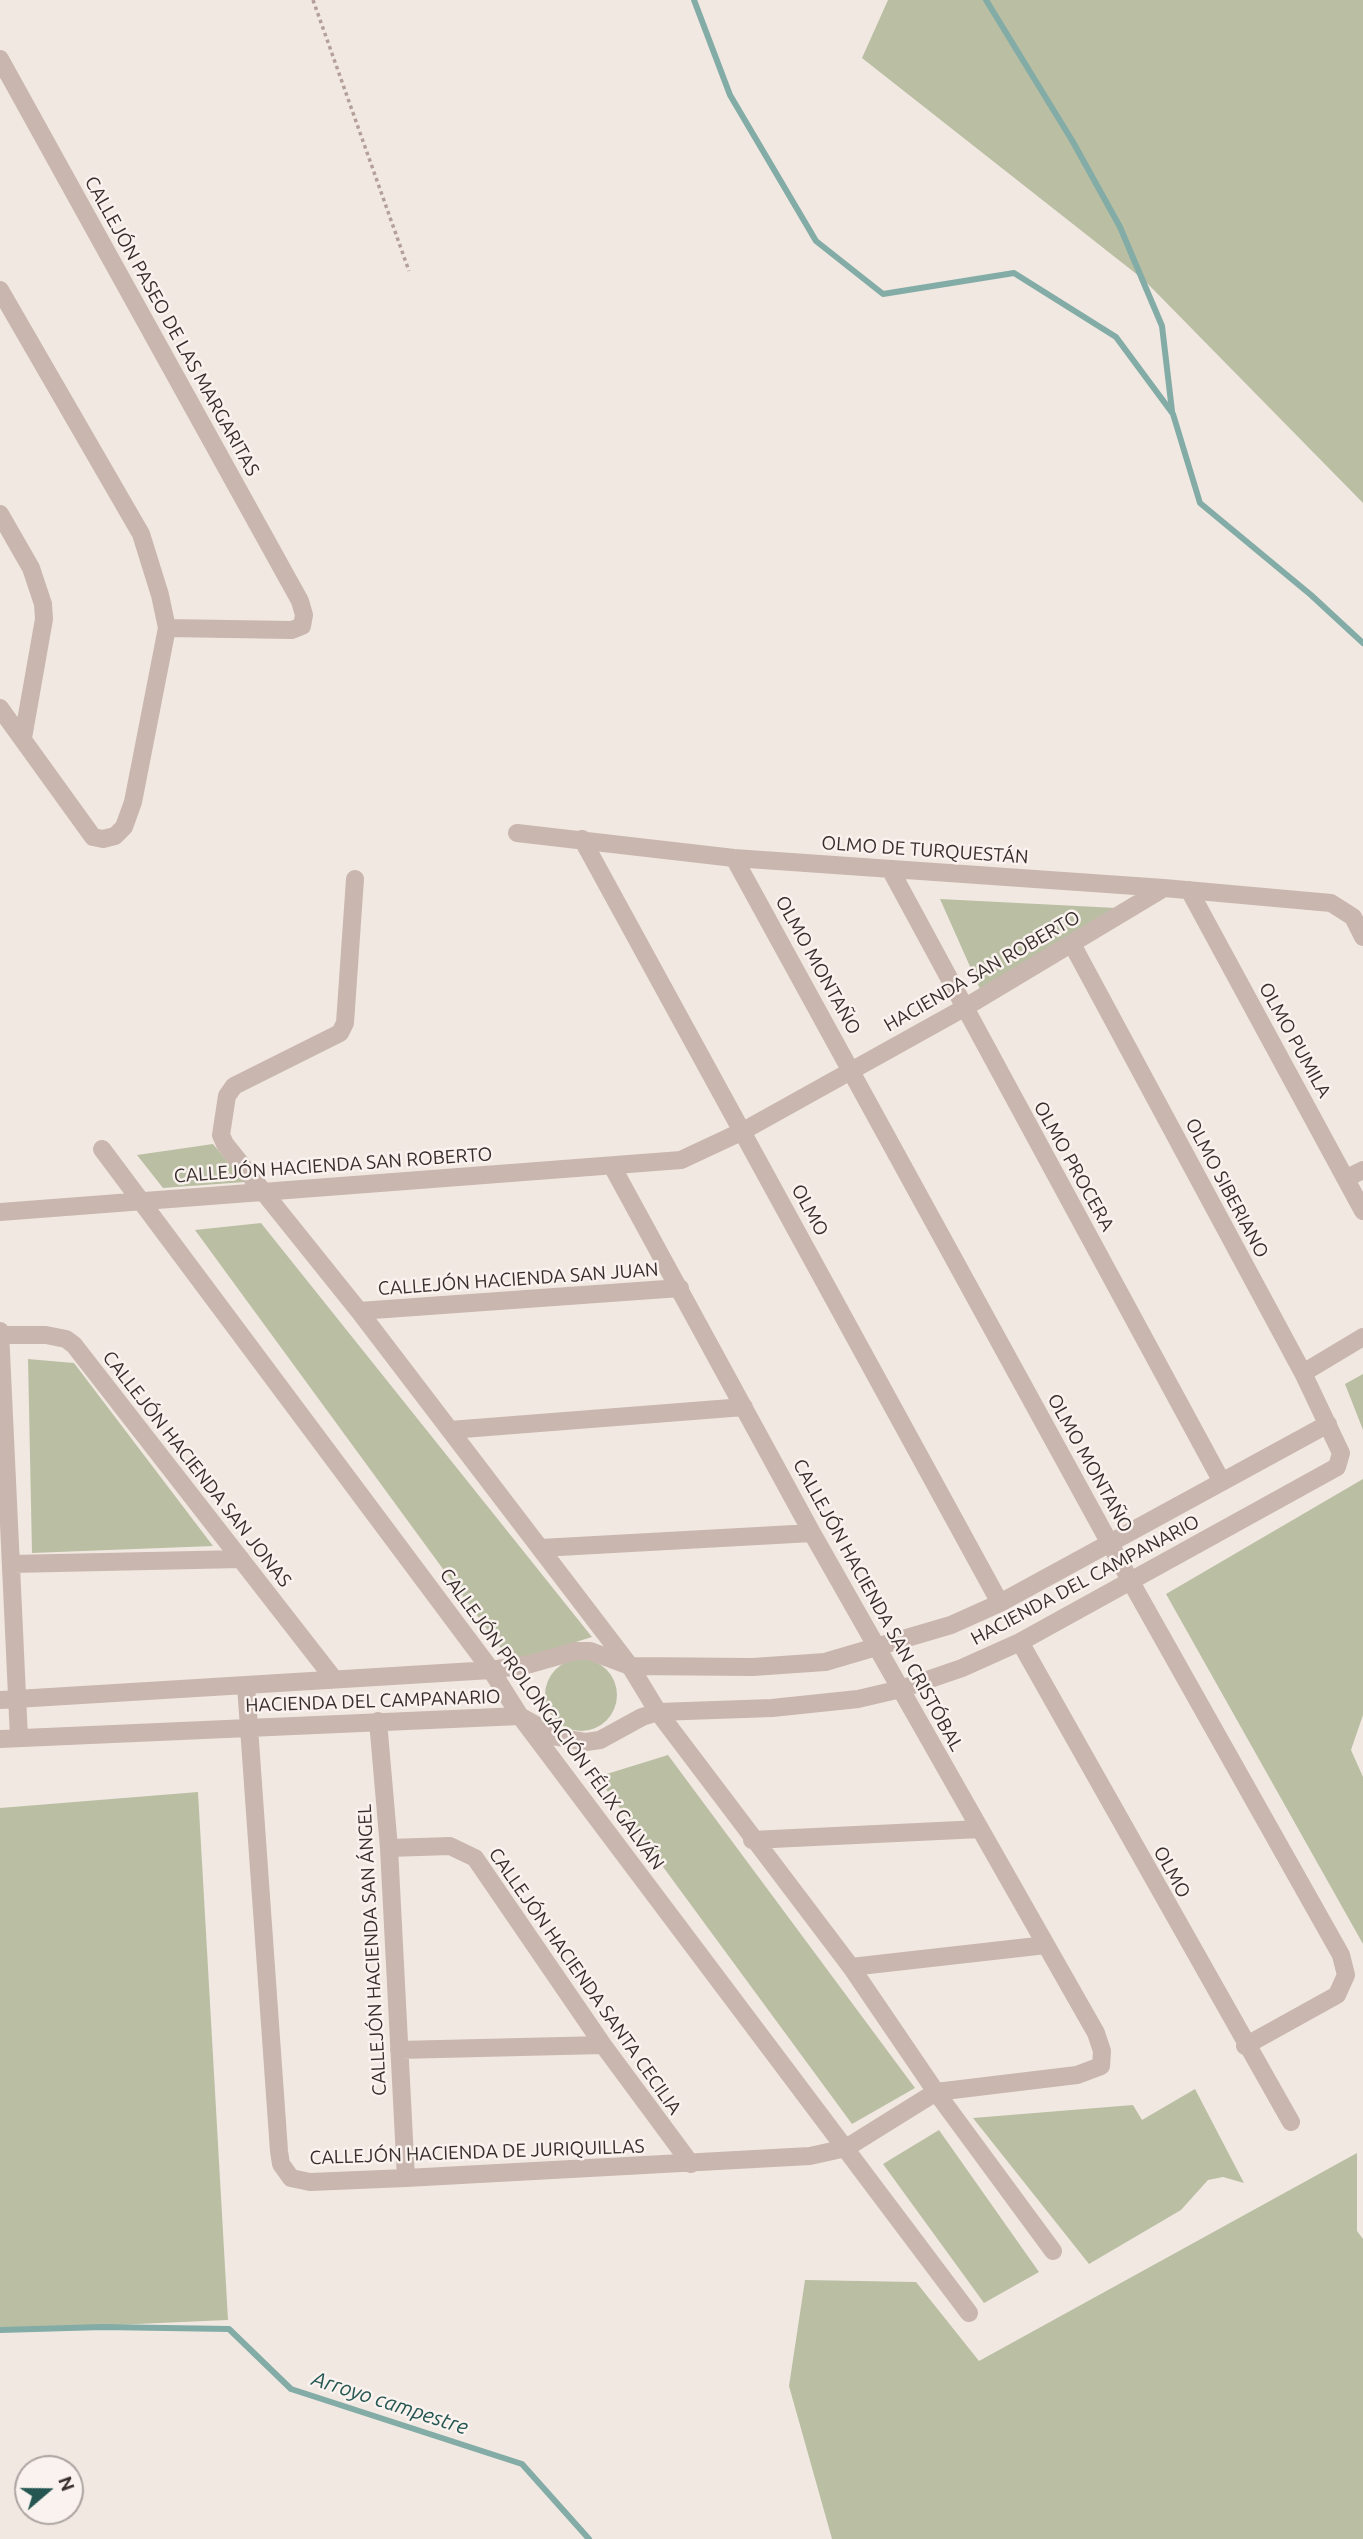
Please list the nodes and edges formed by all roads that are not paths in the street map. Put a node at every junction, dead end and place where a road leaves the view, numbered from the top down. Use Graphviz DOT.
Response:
graph roads {
  1 [pos="0,59"];
  2 [pos="0,290"];
  3 [pos="0,514"];
  4 [pos="167,628"];
  5 [pos="0,708"];
  6 [pos="23,738"];
  7 [pos="517,833"];
  8 [pos="582,839"];
  9 [pos="734,858"];
  10 [pos="890,869"];
  11 [pos="355,879"];
  12 [pos="1164,888"];
  13 [pos="1189,890"];
  14 [pos="1363,937"];
  15 [pos="1072,944"];
  16 [pos="964,1008"];
  17 [pos="852,1069"];
  18 [pos="743,1131"];
  19 [pos="102,1149"];
  20 [pos="669,1162"];
  21 [pos="612,1166"];
  22 [pos="1355,1174"];
  23 [pos="264,1192"];
  24 [pos="138,1199"];
  25 [pos="1363,1211"];
  26 [pos="0,1212"];
  27 [pos="680,1288"];
  28 [pos="359,1311"];
  29 [pos="0,1333"];
  30 [pos="1363,1337"];
  31 [pos="1303,1373"];
  32 [pos="744,1407"];
  33 [pos="1328,1424"];
  34 [pos="450,1430"];
  35 [pos="1341,1453"];
  36 [pos="1222,1482"];
  37 [pos="812,1533"];
  38 [pos="1110,1543"];
  39 [pos="541,1548"];
  40 [pos="242,1559"];
  41 [pos="11,1564"];
  42 [pos="1131,1582"];
  43 [pos="1000,1603"];
  44 [pos="1020,1642"];
  45 [pos="878,1648"];
  46 [pos="630,1667"];
  47 [pos="491,1670"];
  48 [pos="334,1679"];
  49 [pos="246,1685"];
  50 [pos="901,1689"];
  51 [pos="9,1700"];
  52 [pos="658,1712"];
  53 [pos="520,1716"];
  54 [pos="378,1721"];
  55 [pos="250,1726"];
  56 [pos="19,1738"];
  57 [pos="0,1739"];
  58 [pos="980,1829"];
  59 [pos="752,1840"];
  60 [pos="389,1848"];
  61 [pos="1046,1945"];
  62 [pos="851,1967"];
  63 [pos="603,2045"];
  64 [pos="1245,2046"];
  65 [pos="399,2050"];
  66 [pos="936,2092"];
  67 [pos="1291,2122"];
  68 [pos="846,2148"];
  69 [pos="691,2164"];
  70 [pos="406,2178"];
  71 [pos="1053,2251"];
  72 [pos="969,2313"];
  1 -- 4 [label="street, CALLEJÓN PASEO DE LAS MARGARITAS"];
  2 -- 4 [label="street"];
  3 -- 6 [label="street"];
  4 -- 6 [label="street"];
  5 -- 6 [label="street"];
  7 -- 8 [label="street, OLMO DE TURQUESTÁN"];
  8 -- 9 [label="street, OLMO DE TURQUESTÁN"];
  8 -- 18 [label="street, OLMO"];
  9 -- 10 [label="street, OLMO DE TURQUESTÁN"];
  9 -- 17 [label="street, OLMO MONTAÑO"];
  10 -- 12 [label="street, OLMO DE TURQUESTÁN"];
  10 -- 16 [label="street, OLMO PROCERA"];
  11 -- 23 [label="street"];
  12 -- 13 [label="street, OLMO DE TURQUESTÁN"];
  12 -- 15 [label="street, HACIENDA SAN ROBERTO"];
  13 -- 14 [label="street, OLMO DE TURQUESTÁN"];
  13 -- 22 [label="street, OLMO PUMILA"];
  15 -- 16 [label="street, HACIENDA SAN ROBERTO"];
  15 -- 31 [label="street, OLMO SIBERIANO"];
  16 -- 17 [label="street, HACIENDA SAN ROBERTO"];
  16 -- 36 [label="street, OLMO PROCERA"];
  17 -- 18 [label="street, HACIENDA SAN ROBERTO"];
  17 -- 38 [label="street, OLMO MONTAÑO"];
  18 -- 20 [label="street, HACIENDA SAN ROBERTO"];
  18 -- 43 [label="street, OLMO"];
  19 -- 24 [label="street, CALLEJÓN PROLONGACIÓN FÉLIX GALVÁN"];
  20 -- 21 [label="street, CALLEJÓN HACIENDA SAN ROBERTO"];
  21 -- 23 [label="street, CALLEJÓN HACIENDA SAN ROBERTO"];
  21 -- 27 [label="street, CALLEJÓN HACIENDA SAN CRISTÓBAL"];
  22 -- 25 [label="street, OLMO PUMILA"];
  23 -- 24 [label="street, CALLEJÓN HACIENDA SAN ROBERTO"];
  23 -- 28 [label="street"];
  24 -- 26 [label="street, CALLEJÓN HACIENDA SAN ROBERTO"];
  24 -- 47 [label="street, CALLEJÓN PROLONGACIÓN FÉLIX GALVÁN"];
  27 -- 28 [label="street, CALLEJÓN HACIENDA SAN JUAN"];
  27 -- 32 [label="street, CALLEJÓN HACIENDA SAN CRISTÓBAL"];
  28 -- 34 [label="street"];
  29 -- 40 [label="street, CALLEJÓN HACIENDA SAN JONAS"];
  29 -- 41 [label="street"];
  30 -- 31 [label="street"];
  31 -- 33 [label="street, OLMO SIBERIANO"];
  32 -- 34 [label="street"];
  32 -- 37 [label="street, CALLEJÓN HACIENDA SAN CRISTÓBAL"];
  33 -- 35 [label="street, OLMO SIBERIANO"];
  33 -- 36 [label="street, HACIENDA DEL CAMPANARIO"];
  34 -- 39 [label="street"];
  35 -- 42 [label="street, HACIENDA DEL CAMPANARIO"];
  36 -- 38 [label="street, HACIENDA DEL CAMPANARIO"];
  37 -- 39 [label="street"];
  37 -- 45 [label="street, CALLEJÓN HACIENDA SAN CRISTÓBAL"];
  38 -- 42 [label="street, OLMO MONTAÑO"];
  38 -- 43 [label="street, HACIENDA DEL CAMPANARIO"];
  39 -- 46 [label="street"];
  40 -- 41 [label="street"];
  40 -- 48 [label="street, CALLEJÓN HACIENDA SAN JONAS"];
  41 -- 51 [label="street"];
  42 -- 44 [label="street, HACIENDA DEL CAMPANARIO"];
  42 -- 64 [label="street, OLMO MONTAÑO"];
  43 -- 45 [label="street, HACIENDA DEL CAMPANARIO"];
  44 -- 50 [label="street, HACIENDA DEL CAMPANARIO"];
  44 -- 64 [label="street, OLMO"];
  45 -- 46 [label="street, HACIENDA DEL CAMPANARIO"];
  45 -- 50 [label="street, CALLEJÓN HACIENDA SAN CRISTÓBAL"];
  46 -- 47 [label="street, HACIENDA DEL CAMPANARIO"];
  46 -- 52 [label="street"];
  47 -- 48 [label="street, HACIENDA DEL CAMPANARIO"];
  47 -- 53 [label="street, CALLEJÓN PROLONGACIÓN FÉLIX GALVÁN"];
  48 -- 49 [label="street, HACIENDA DEL CAMPANARIO"];
  49 -- 51 [label="street, HACIENDA DEL CAMPANARIO"];
  49 -- 55 [label="street, CALLEJÓN HACIENDA DE JURIQUILLAS"];
  50 -- 52 [label="street, HACIENDA DEL CAMPANARIO"];
  50 -- 58 [label="street, CALLEJÓN HACIENDA SAN CRISTÓBAL"];
  51 -- 56 [label="street"];
  52 -- 53 [label="street, HACIENDA DEL CAMPANARIO"];
  52 -- 59 [label="street"];
  53 -- 54 [label="street, HACIENDA DEL CAMPANARIO"];
  53 -- 68 [label="street, CALLEJÓN PROLONGACIÓN FÉLIX GALVÁN"];
  54 -- 55 [label="street, HACIENDA DEL CAMPANARIO"];
  54 -- 60 [label="street, CALLEJÓN HACIENDA SAN ÁNGEL"];
  55 -- 56 [label="street, HACIENDA DEL CAMPANARIO"];
  55 -- 70 [label="street, CALLEJÓN HACIENDA DE JURIQUILLAS"];
  56 -- 57 [label="street, HACIENDA DEL CAMPANARIO"];
  58 -- 59 [label="street"];
  58 -- 61 [label="street, CALLEJÓN HACIENDA SAN CRISTÓBAL"];
  59 -- 62 [label="street"];
  60 -- 63 [label="street, CALLEJÓN HACIENDA SANTA CECILIA"];
  60 -- 65 [label="street, CALLEJÓN HACIENDA SAN ÁNGEL"];
  61 -- 62 [label="street"];
  61 -- 66 [label="street, CALLEJÓN HACIENDA SAN CRISTÓBAL"];
  62 -- 66 [label="street"];
  63 -- 65 [label="street"];
  63 -- 69 [label="street, CALLEJÓN HACIENDA SANTA CECILIA"];
  64 -- 67 [label="street, OLMO"];
  65 -- 70 [label="street, CALLEJÓN HACIENDA SAN ÁNGEL"];
  66 -- 68 [label="street, CALLEJÓN HACIENDA DE JURIQUILLAS"];
  66 -- 71 [label="street"];
  68 -- 69 [label="street, CALLEJÓN HACIENDA DE JURIQUILLAS"];
  68 -- 72 [label="street, CALLEJÓN PROLONGACIÓN FÉLIX GALVÁN"];
  69 -- 70 [label="street, CALLEJÓN HACIENDA DE JURIQUILLAS"];
}
